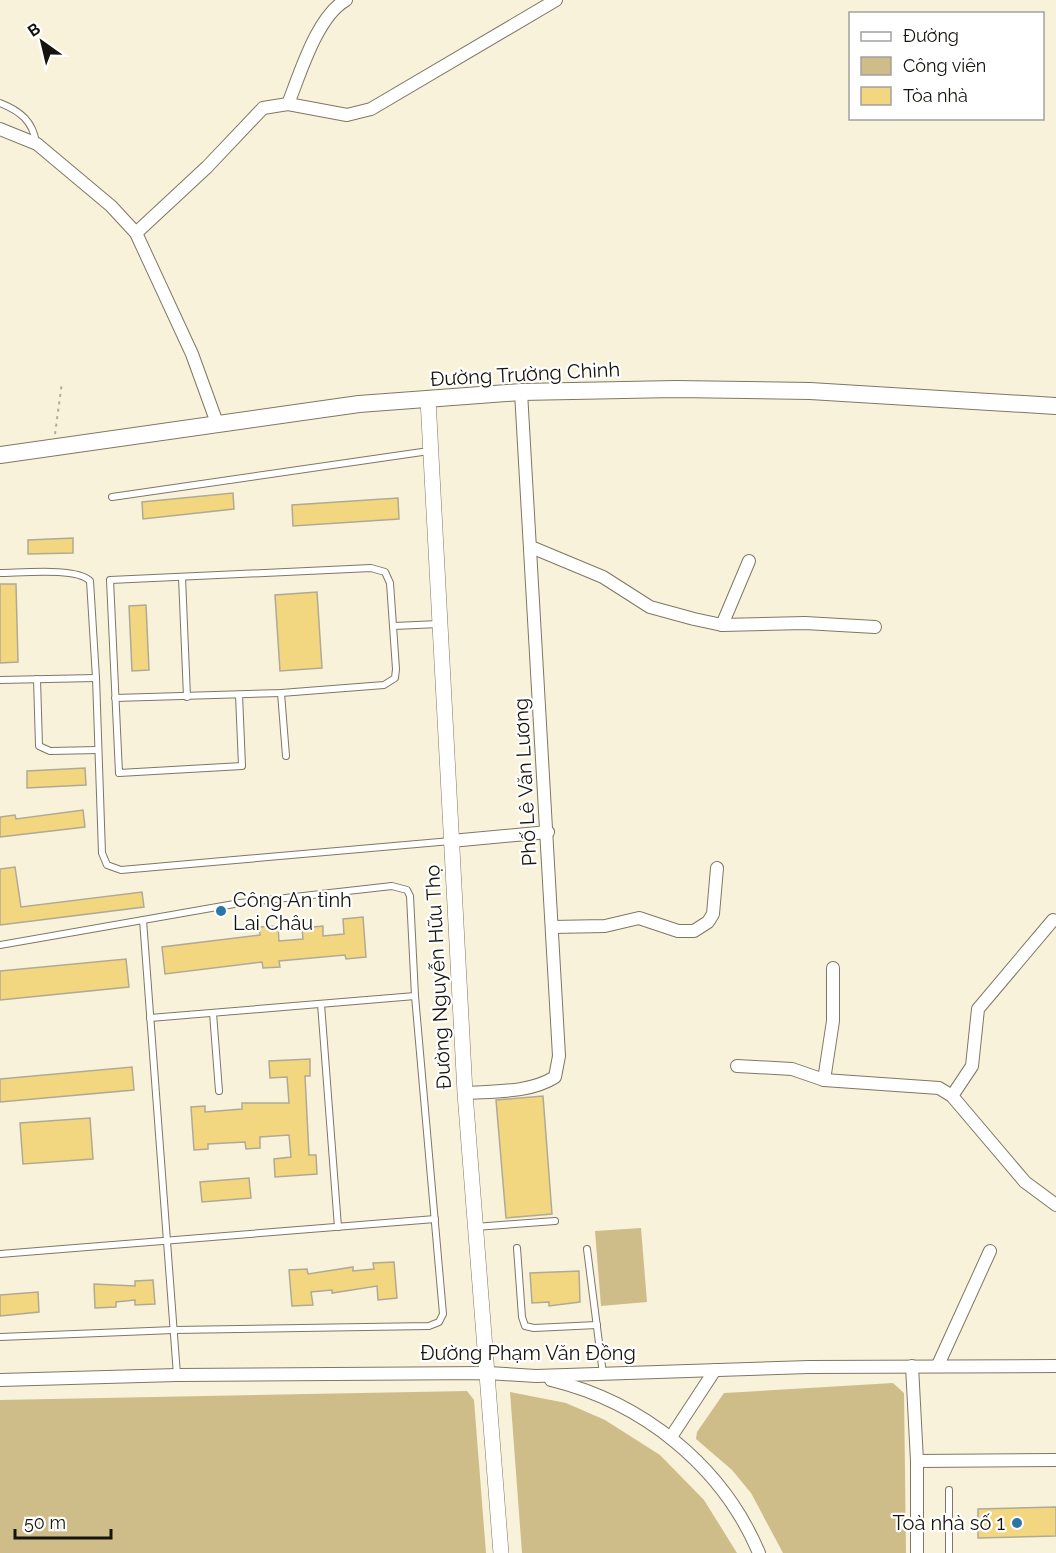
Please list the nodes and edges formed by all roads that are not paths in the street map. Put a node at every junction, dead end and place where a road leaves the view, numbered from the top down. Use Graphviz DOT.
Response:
graph roads {
  1 [pos="346,0"];
  2 [pos="556,0"];
  3 [pos="0,103"];
  4 [pos="288,104"];
  5 [pos="0,129"];
  6 [pos="36,144"];
  7 [pos="136,233"];
  8 [pos="521,392"];
  9 [pos="428,399"];
  10 [pos="1056,406"];
  11 [pos="218,423"];
  12 [pos="430,451"];
  13 [pos="0,455"];
  14 [pos="112,497"];
  15 [pos="531,547"];
  16 [pos="749,561"];
  17 [pos="0,573"];
  18 [pos="182,577"];
  19 [pos="439,624"];
  20 [pos="722,625"];
  21 [pos="394,626"];
  22 [pos="875,627"];
  23 [pos="96,678"];
  24 [pos="37,679"];
  25 [pos="0,680"];
  26 [pos="281,693"];
  27 [pos="239,695"];
  28 [pos="187,697"];
  29 [pos="116,698"];
  30 [pos="98,750"];
  31 [pos="286,756"];
  32 [pos="548,832"];
  33 [pos="451,841"];
  34 [pos="717,868"];
  35 [pos="143,920"];
  36 [pos="1053,920"];
  37 [pos="552,927"];
  38 [pos="0,945"];
  39 [pos="832,968"];
  40 [pos="415,996"];
  41 [pos="321,1004"];
  42 [pos="213,1012"];
  43 [pos="150,1018"];
  44 [pos="737,1066"];
  45 [pos="824,1080"];
  46 [pos="219,1091"];
  47 [pos="465,1093"];
  48 [pos="952,1096"];
  49 [pos="1056,1205"];
  50 [pos="435,1219"];
  51 [pos="555,1221"];
  52 [pos="338,1227"];
  53 [pos="475,1227"];
  54 [pos="167,1241"];
  55 [pos="517,1248"];
  56 [pos="587,1249"];
  57 [pos="990,1251"];
  58 [pos="0,1254"];
  59 [pos="597,1325"];
  60 [pos="174,1330"];
  61 [pos="0,1337"];
  62 [pos="938,1365"];
  63 [pos="912,1366"];
  64 [pos="1056,1366"];
  65 [pos="715,1370"];
  66 [pos="488,1373"];
  67 [pos="603,1374"];
  68 [pos="177,1375"];
  69 [pos="536,1376"];
  70 [pos="0,1380"];
  71 [pos="671,1437"];
  72 [pos="1056,1460"];
  73 [pos="917,1461"];
  74 [pos="949,1490"];
  75 [pos="501,1553"];
  76 [pos="759,1553"];
  77 [pos="917,1553"];
  78 [pos="949,1553"];
  1 -- 4 [label="street"];
  2 -- 4 [label="street"];
  3 -- 6 [label="lane"];
  4 -- 7 [label="street"];
  5 -- 6 [label="street"];
  6 -- 7 [label="street"];
  7 -- 11 [label="street"];
  8 -- 9 [label="main road, Đường Trường Chinh"];
  8 -- 10 [label="main road, Đường Trường Chinh"];
  8 -- 15 [label="street, Phố Lê Văn Lương"];
  9 -- 11 [label="main road, Đường Trường Chinh"];
  9 -- 12 [label="street, Đường Nguyễn Hữu Thọ"];
  11 -- 13 [label="main road, Đường Trường Chinh"];
  12 -- 14 [label="lane"];
  12 -- 19 [label="street, Đường Nguyễn Hữu Thọ"];
  15 -- 20 [label="street"];
  15 -- 32 [label="street, Phố Lê Văn Lương"];
  16 -- 20 [label="street"];
  17 -- 23 [label="lane"];
  18 -- 21 [label="lane"];
  18 -- 28 [label="lane"];
  18 -- 29 [label="lane"];
  19 -- 21 [label="lane"];
  19 -- 33 [label="street, Đường Nguyễn Hữu Thọ"];
  20 -- 22 [label="street"];
  21 -- 26 [label="lane"];
  23 -- 24 [label="lane"];
  23 -- 30 [label="lane"];
  24 -- 25 [label="lane"];
  24 -- 30 [label="lane"];
  26 -- 27 [label="lane"];
  26 -- 31 [label="lane"];
  27 -- 28 [label="lane"];
  27 -- 29 [label="lane"];
  28 -- 29 [label="lane"];
  30 -- 33 [label="lane"];
  32 -- 33 [label="street"];
  32 -- 37 [label="street, Phố Lê Văn Lương"];
  33 -- 47 [label="street, Đường Nguyễn Hữu Thọ"];
  34 -- 37 [label="street"];
  35 -- 38 [label="lane"];
  35 -- 40 [label="lane"];
  35 -- 43 [label="lane"];
  36 -- 48 [label="street"];
  37 -- 47 [label="street, Phố Lê Văn Lương"];
  39 -- 45 [label="street"];
  40 -- 41 [label="lane"];
  40 -- 50 [label="lane"];
  41 -- 42 [label="lane"];
  41 -- 52 [label="lane"];
  42 -- 43 [label="lane"];
  42 -- 46 [label="lane"];
  43 -- 54 [label="lane"];
  44 -- 45 [label="street"];
  45 -- 48 [label="street"];
  47 -- 53 [label="street, Đường Nguyễn Hữu Thọ"];
  48 -- 49 [label="street"];
  50 -- 52 [label="lane"];
  50 -- 60 [label="lane"];
  51 -- 53 [label="lane"];
  52 -- 54 [label="lane"];
  53 -- 66 [label="street, Đường Nguyễn Hữu Thọ"];
  54 -- 58 [label="lane"];
  54 -- 60 [label="lane"];
  55 -- 59 [label="lane"];
  56 -- 59 [label="lane"];
  57 -- 62 [label="street"];
  59 -- 67 [label="lane"];
  60 -- 61 [label="lane"];
  60 -- 68 [label="lane"];
  62 -- 63 [label="street, Đường Phạm Văn Đồng"];
  62 -- 64 [label="street, Đường Phạm Văn Đồng"];
  63 -- 65 [label="street, Đường Phạm Văn Đồng"];
  63 -- 73 [label="street"];
  65 -- 67 [label="street, Đường Phạm Văn Đồng"];
  65 -- 71 [label="street"];
  66 -- 68 [label="street, Đường Phạm Văn Đồng"];
  66 -- 69 [label="street, Đường Phạm Văn Đồng"];
  66 -- 75 [label="street, Đường Nguyễn Hữu Thọ"];
  67 -- 69 [label="street, Đường Phạm Văn Đồng"];
  68 -- 70 [label="street, Đường Phạm Văn Đồng"];
  69 -- 71 [label="street"];
  71 -- 76 [label="street"];
  72 -- 73 [label="street"];
  73 -- 77 [label="street"];
  74 -- 78 [label="lane"];
}
